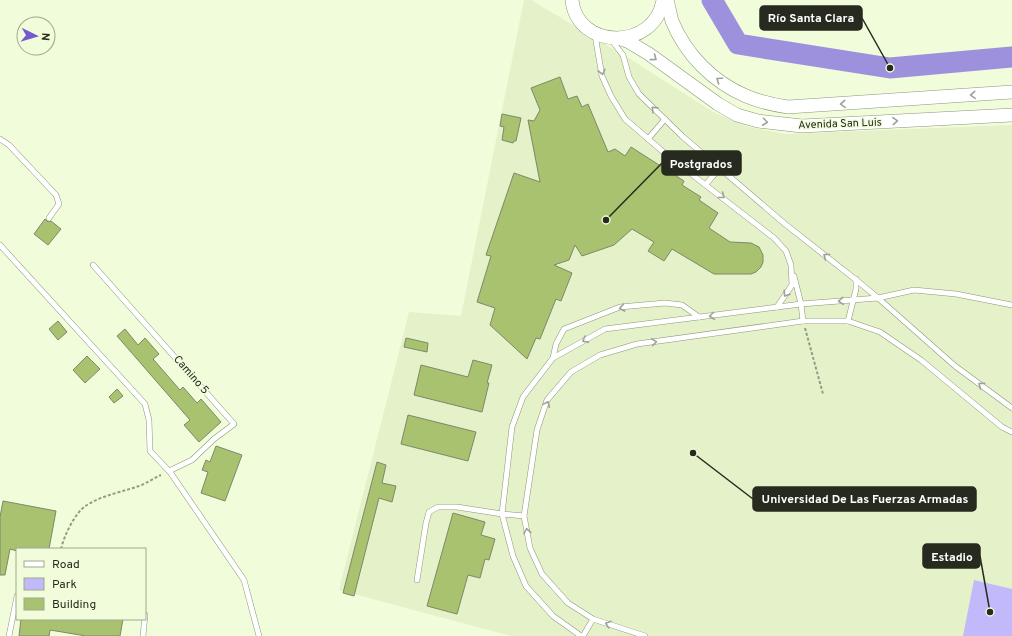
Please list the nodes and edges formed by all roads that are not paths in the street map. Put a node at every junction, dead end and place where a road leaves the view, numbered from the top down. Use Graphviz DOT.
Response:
graph roads {
  1 [pos="663,0"];
  2 [pos="667,0"];
  3 [pos="570,1"];
  4 [pos="595,33"];
  5 [pos="616,38"];
  6 [pos="1012,92"];
  7 [pos="1012,115"];
  8 [pos="665,119"];
  9 [pos="0,139"];
  10 [pos="648,139"];
  11 [pos="720,168"];
  12 [pos="706,184"];
  13 [pos="49,218"];
  14 [pos="0,245"];
  15 [pos="93,264"];
  16 [pos="791,265"];
  17 [pos="856,279"];
  18 [pos="878,298"];
  19 [pos="854,299"];
  20 [pos="801,304"];
  21 [pos="1012,305"];
  22 [pos="777,307"];
  23 [pos="699,317"];
  24 [pos="803,321"];
  25 [pos="848,321"];
  26 [pos="554,358"];
  27 [pos="1012,408"];
  28 [pos="1012,432"];
  29 [pos="169,472"];
  30 [pos="502,514"];
  31 [pos="524,516"];
  32 [pos="417,580"];
  33 [pos="16,601"];
  34 [pos="593,619"];
  35 [pos="145,620"];
  36 [pos="9,636"];
  37 [pos="143,636"];
  38 [pos="259,636"];
  39 [pos="582,636"];
  40 [pos="645,636"];
  1 -- 5 [label="street"];
  6 -- 2 [label="street, Avenida San Luis, one-way"];
  3 -- 4 [label="street"];
  4 -- 5 [label="street, Avenida San Luis"];
  4 -- 10 [label="lane, one-way"];
  5 -- 7 [label="street, Avenida San Luis, one-way"];
  8 -- 5 [label="lane, one-way"];
  8 -- 10 [label="lane"];
  8 -- 11 [label="lane"];
  9 -- 13 [label="lane"];
  10 -- 12 [label="lane"];
  11 -- 12 [label="lane"];
  17 -- 11 [label="lane, one-way"];
  12 -- 16 [label="lane, one-way"];
  14 -- 29 [label="lane"];
  15 -- 29 [label="lane, Camino 5"];
  16 -- 20 [label="lane"];
  16 -- 22 [label="lane, one-way"];
  17 -- 18 [label="lane"];
  17 -- 19 [label="lane"];
  18 -- 19 [label="lane"];
  18 -- 21 [label="lane"];
  27 -- 18 [label="lane, one-way"];
  19 -- 20 [label="lane, one-way"];
  19 -- 25 [label="lane"];
  20 -- 22 [label="lane"];
  20 -- 24 [label="lane"];
  22 -- 23 [label="lane, one-way"];
  23 -- 26 [label="lane, one-way"];
  23 -- 26 [label="lane, one-way"];
  24 -- 25 [label="lane"];
  31 -- 24 [label="lane, one-way"];
  25 -- 28 [label="lane"];
  26 -- 30 [label="lane"];
  29 -- 38 [label="lane"];
  30 -- 31 [label="lane"];
  30 -- 32 [label="lane"];
  30 -- 39 [label="lane"];
  34 -- 31 [label="lane, one-way"];
  33 -- 36 [label="lane"];
  34 -- 39 [label="lane"];
  40 -- 34 [label="lane, one-way"];
  35 -- 37 [label="lane"];
}
